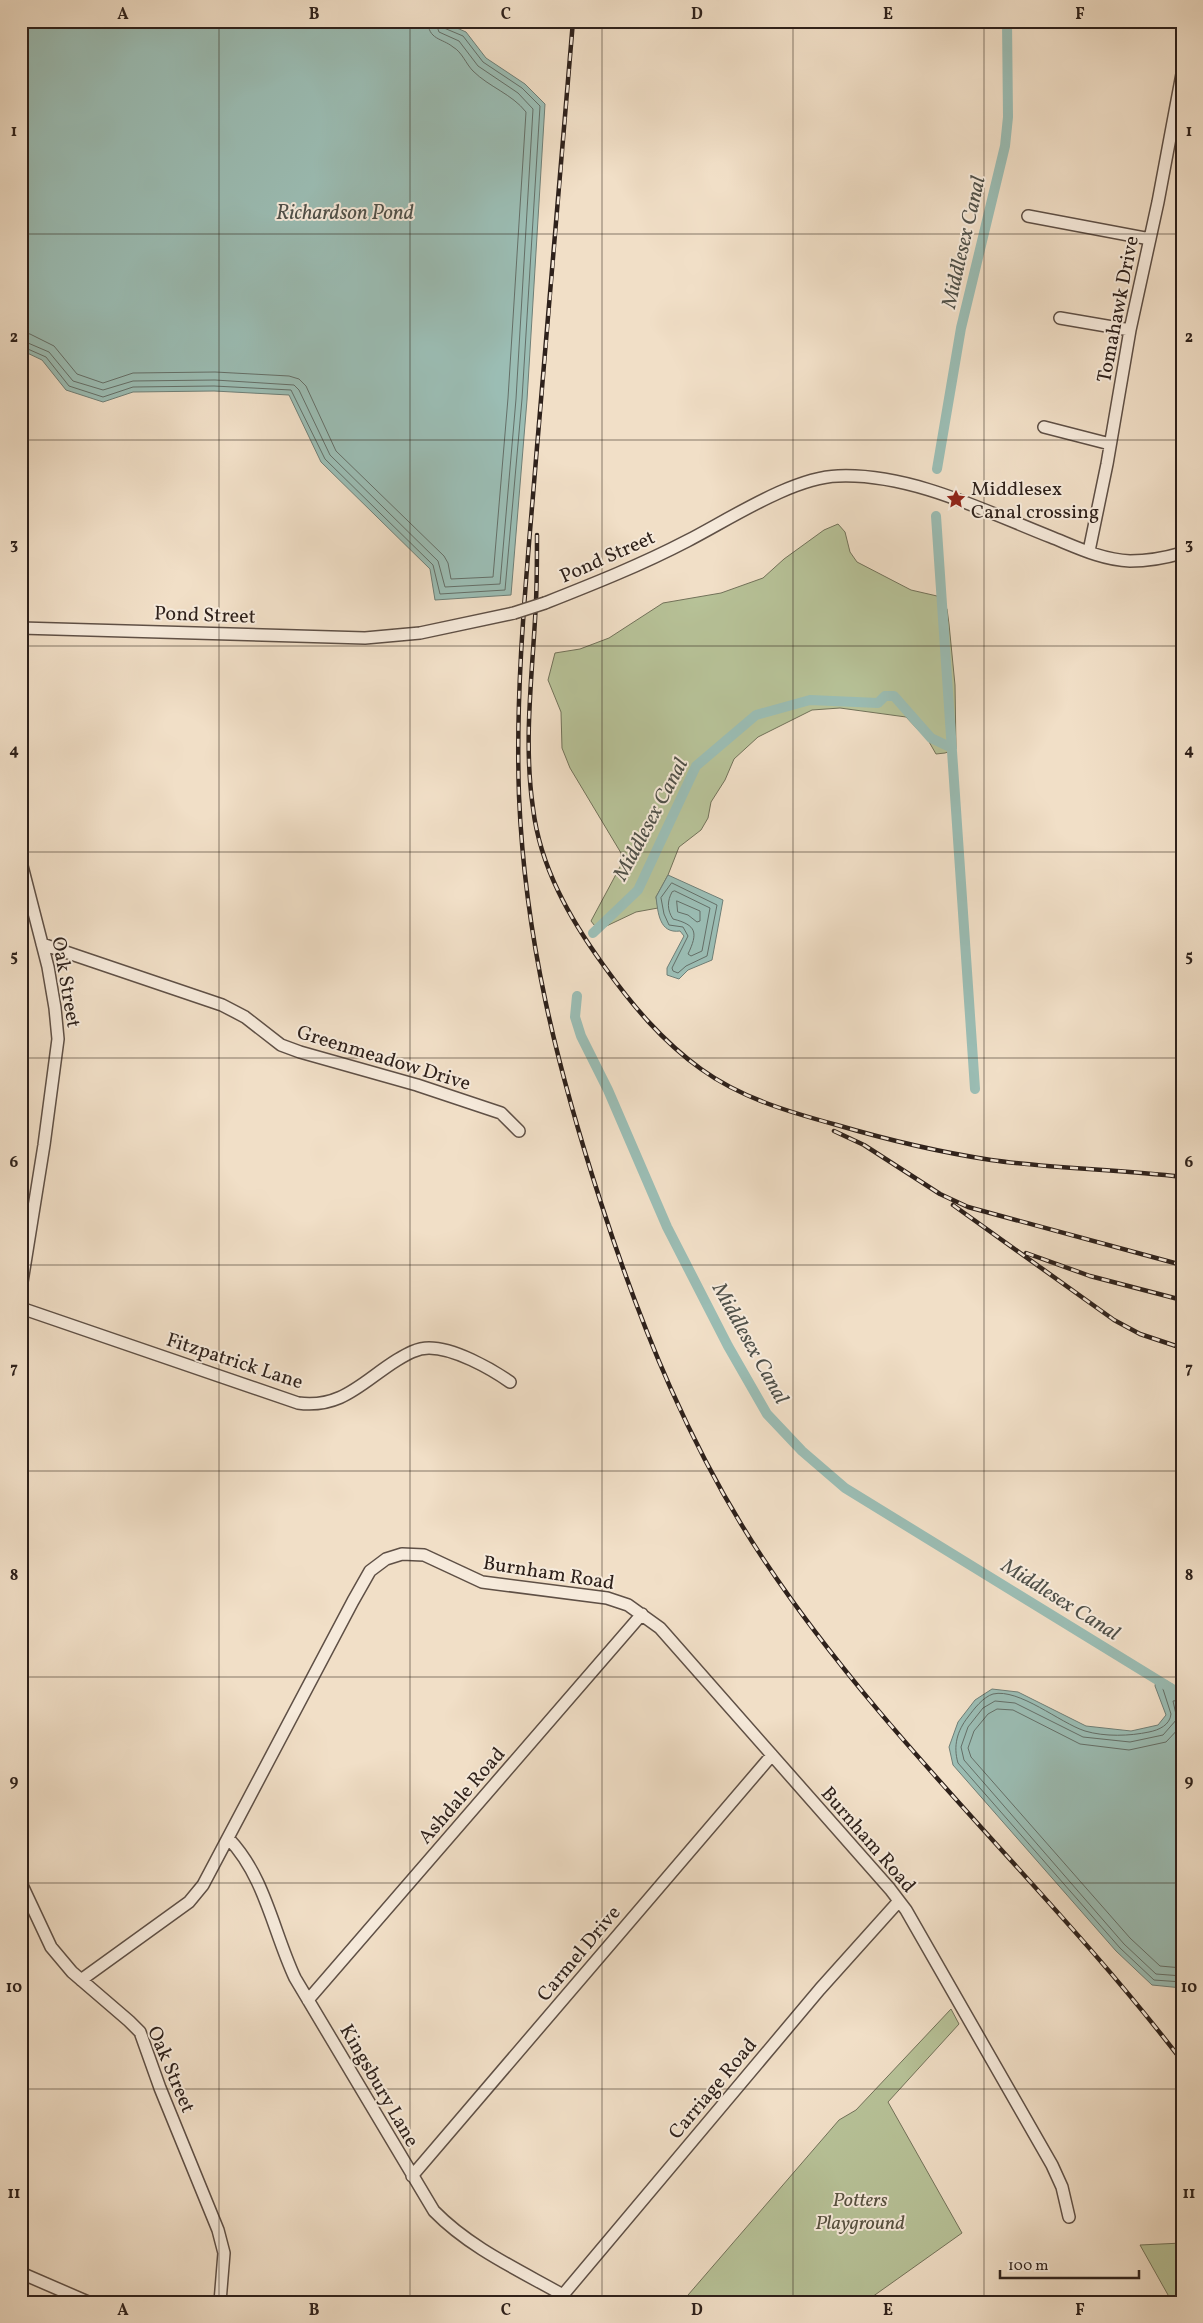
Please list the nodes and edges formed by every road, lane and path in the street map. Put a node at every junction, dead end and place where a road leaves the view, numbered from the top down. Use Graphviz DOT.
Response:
graph roads {
  1 [pos="1182,74"];
  2 [pos="1028,216"];
  3 [pos="1150,239"];
  4 [pos="1060,318"];
  5 [pos="1130,330"];
  6 [pos="1044,427"];
  7 [pos="1110,444"];
  8 [pos="1088,551"];
  9 [pos="1182,553"];
  10 [pos="21,628"];
  11 [pos="21,862"];
  12 [pos="42,944"];
  13 [pos="519,1131"];
  14 [pos="26,1234"];
  15 [pos="21,1288"];
  16 [pos="21,1308"];
  17 [pos="510,1382"];
  18 [pos="642,1614"];
  19 [pos="772,1755"];
  20 [pos="229,1839"];
  21 [pos="21,1883"];
  22 [pos="900,1902"];
  23 [pos="81,1980"];
  24 [pos="308,2000"];
  25 [pos="412,2176"];
  26 [pos="1069,2217"];
  27 [pos="21,2273"];
  28 [pos="560,2298"];
  29 [pos="88,2302"];
  30 [pos="220,2302"];
  1 -- 3 [label="street, Tomahawk Drive"];
  2 -- 3 [label="street"];
  3 -- 5 [label="street, Tomahawk Drive"];
  4 -- 5 [label="street"];
  5 -- 7 [label="street, Tomahawk Drive"];
  6 -- 7 [label="street"];
  7 -- 8 [label="street, Tomahawk Drive"];
  8 -- 9 [label="street, Pond Street"];
  8 -- 10 [label="street, Pond Street, bridge"];
  11 -- 12 [label="street, Oak Street"];
  12 -- 13 [label="street, Greenmeadow Drive"];
  12 -- 14 [label="street, Oak Street"];
  14 -- 15 [label="street, Oak Street"];
  16 -- 17 [label="street, Fitzpatrick Lane"];
  18 -- 19 [label="street, Burnham Road"];
  18 -- 20 [label="street, Burnham Road"];
  18 -- 24 [label="street, Ashdale Road"];
  19 -- 22 [label="street, Burnham Road"];
  19 -- 25 [label="street, Carmel Drive"];
  20 -- 23 [label="street, Burnham Road"];
  20 -- 24 [label="street, Kingsbury Lane"];
  21 -- 23 [label="street, Oak Street"];
  22 -- 26 [label="street, Burnham Road"];
  22 -- 28 [label="street, Carriage Road"];
  23 -- 30 [label="street, Oak Street"];
  24 -- 25 [label="street, Kingsbury Lane"];
  25 -- 28 [label="street, Kingsbury Lane"];
  27 -- 29 [label="street"];
}
